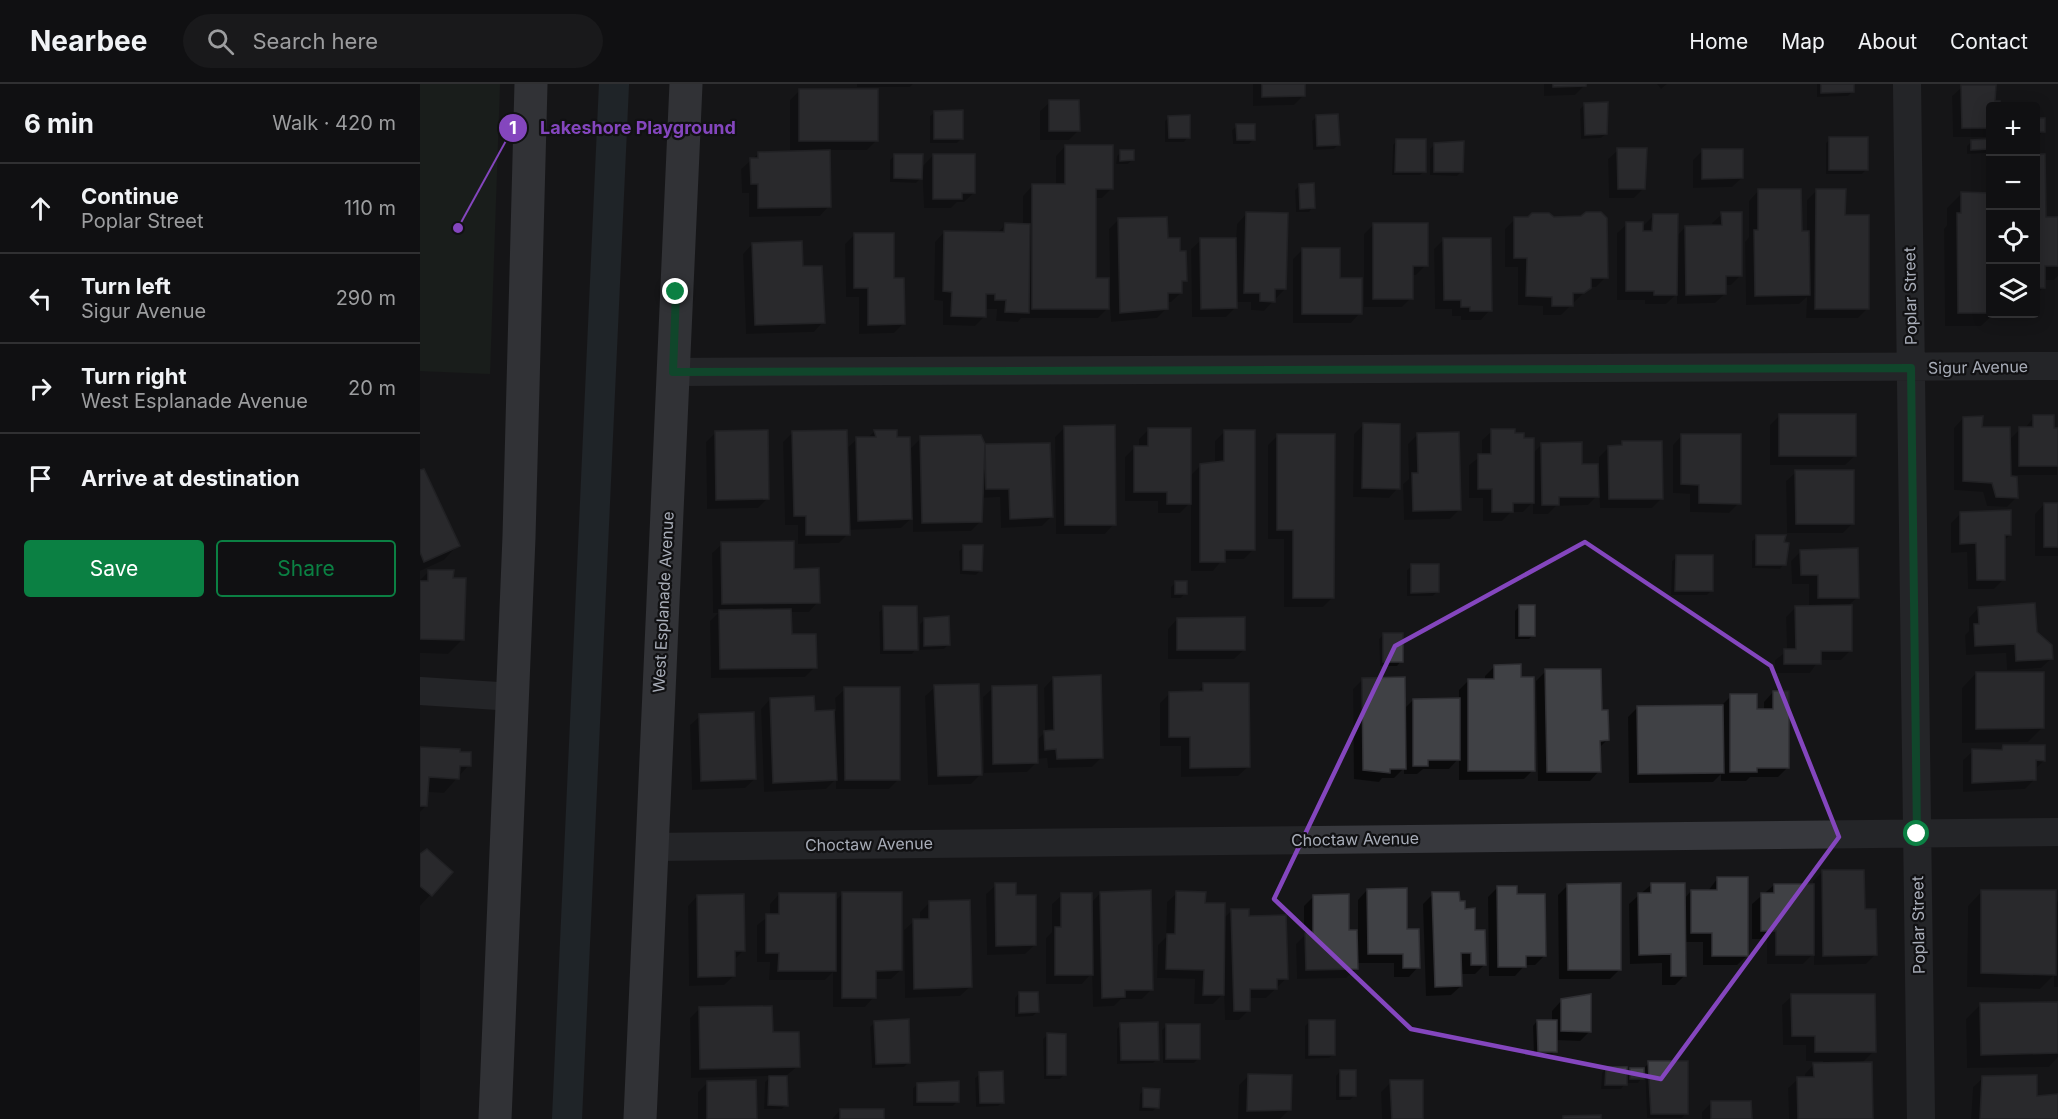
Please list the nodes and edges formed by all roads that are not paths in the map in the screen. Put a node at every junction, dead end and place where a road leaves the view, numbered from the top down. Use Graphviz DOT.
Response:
graph roads {
  1 [pos="531,84"];
  2 [pos="686,84"];
  3 [pos="1907,84"];
  4 [pos="2058,366"];
  5 [pos="1911,368"];
  6 [pos="673,372"];
  7 [pos="420,691"];
  8 [pos="513,697"];
  9 [pos="2058,832"];
  10 [pos="1917,834"];
  11 [pos="652,847"];
  12 [pos="495,1119"];
  13 [pos="640,1119"];
  14 [pos="1921,1119"];
  1 -- 8 [label="main road"];
  2 -- 6 [label="main road, West Esplanade Avenue"];
  3 -- 5 [label="street, Poplar Street"];
  4 -- 5 [label="street, Sigur Avenue"];
  5 -- 6 [label="street, Sigur Avenue"];
  5 -- 10 [label="street, Poplar Street"];
  6 -- 11 [label="main road, West Esplanade Avenue"];
  7 -- 8 [label="street"];
  8 -- 12 [label="main road"];
  9 -- 10 [label="street, Choctaw Avenue"];
  10 -- 11 [label="street, Choctaw Avenue"];
  10 -- 14 [label="street, Poplar Street"];
  11 -- 13 [label="main road, West Esplanade Avenue"];
}
